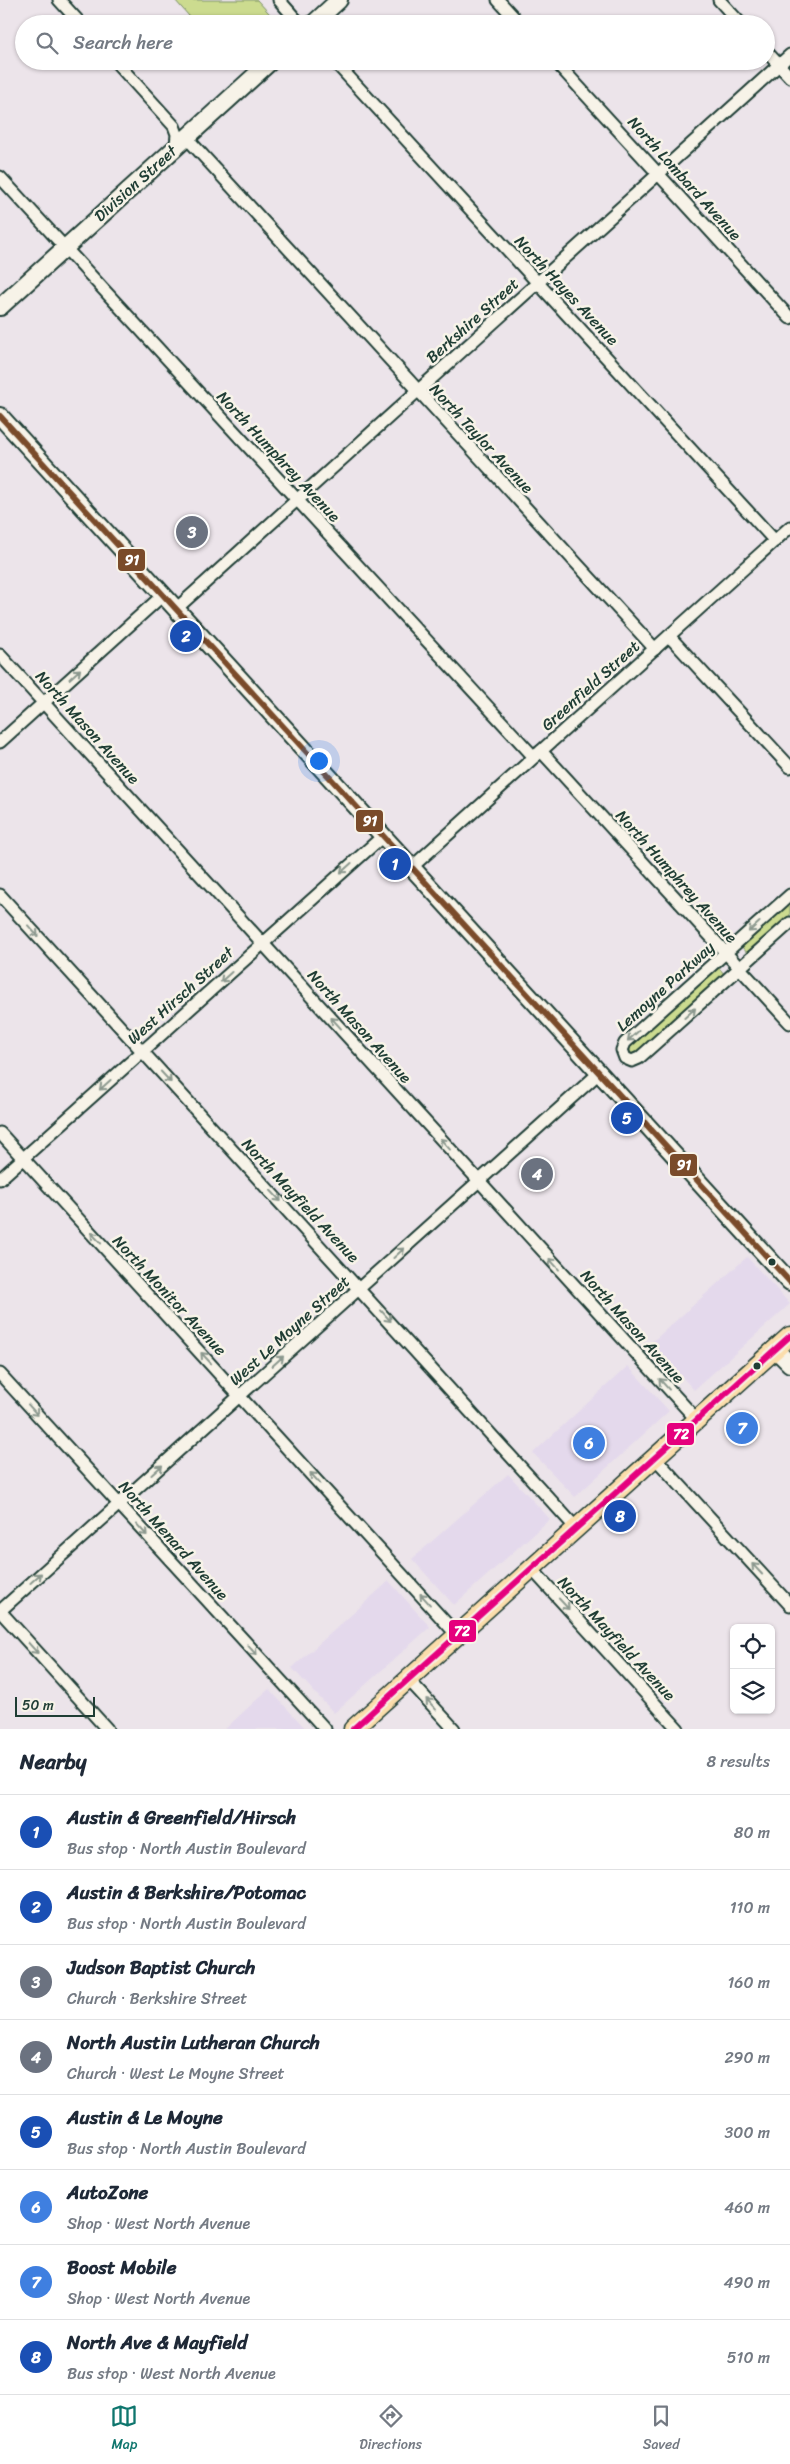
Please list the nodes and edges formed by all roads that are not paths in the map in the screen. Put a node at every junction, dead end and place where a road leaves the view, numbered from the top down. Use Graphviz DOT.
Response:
graph roads {
  1 [pos="59,0"];
  2 [pos="279,0"];
  3 [pos="339,0"];
  4 [pos="498,0"];
  5 [pos="719,0"];
  6 [pos="73,15"];
  7 [pos="292,15"];
  8 [pos="323,15"];
  9 [pos="512,15"];
  10 [pos="733,15"];
  11 [pos="790,55"];
  12 [pos="775,61"];
  13 [pos="779,65"];
  14 [pos="775,69"];
  15 [pos="123,70"];
  16 [pos="260,70"];
  17 [pos="342,70"];
  18 [pos="563,70"];
  19 [pos="773,70"];
  20 [pos="790,77"];
  21 [pos="179,136"];
  22 [pos="658,174"];
  23 [pos="0,177"];
  24 [pos="64,248"];
  25 [pos="538,282"];
  26 [pos="0,306"];
  27 [pos="790,318"];
  28 [pos="417,391"];
  29 [pos="0,416"];
  30 [pos="296,500"];
  31 [pos="790,527"];
  32 [pos="775,541"];
  33 [pos="163,595"];
  34 [pos="176,609"];
  35 [pos="669,636"];
  36 [pos="655,649"];
  37 [pos="0,655"];
  38 [pos="44,703"];
  39 [pos="0,742"];
  40 [pos="538,754"];
  41 [pos="790,767"];
  42 [pos="383,836"];
  43 [pos="412,867"];
  44 [pos="0,895"];
  45 [pos="790,895"];
  46 [pos="790,923"];
  47 [pos="263,943"];
  48 [pos="726,953"];
  49 [pos="740,968"];
  50 [pos="790,1023"];
  51 [pos="143,1051"];
  52 [pos="599,1072"];
  53 [pos="0,1133"];
  54 [pos="23,1158"];
  55 [pos="0,1179"];
  56 [pos="479,1180"];
  57 [pos="790,1282"];
  58 [pos="360,1288"];
  59 [pos="790,1336"];
  60 [pos="775,1349"];
  61 [pos="790,1364"];
  62 [pos="0,1374"];
  63 [pos="240,1395"];
  64 [pos="697,1420"];
  65 [pos="655,1458"];
  66 [pos="119,1504"];
  67 [pos="576,1528"];
  68 [pos="531,1568"];
  69 [pos="790,1605"];
  70 [pos="0,1611"];
  71 [pos="457,1635"];
  72 [pos="408,1679"];
  73 [pos="107,1729"];
  74 [pos="325,1729"];
  75 [pos="353,1729"];
  76 [pos="454,1729"];
  77 [pos="678,1729"];
  1 -- 6 [label="street"];
  2 -- 7 [label="street"];
  3 -- 8 [label="street"];
  4 -- 9 [label="street"];
  5 -- 10 [label="street"];
  11 -- 13 [label="street, Berkshire Street"];
  12 -- 13 [label="street"];
  13 -- 14 [label="street, Berkshire Street"];
  13 -- 20 [label="street"];
  15 -- 21 [label="street, North Taylor Avenue"];
  16 -- 21 [label="street, Division Street"];
  17 -- 25 [label="street, North Hayes Avenue"];
  18 -- 22 [label="street, North Lombard Avenue"];
  19 -- 22 [label="street, Berkshire Street"];
  21 -- 24 [label="street, Division Street"];
  21 -- 28 [label="street, North Taylor Avenue"];
  22 -- 25 [label="street, Berkshire Street"];
  22 -- 27 [label="street, North Lombard Avenue"];
  23 -- 24 [label="street, North Humphrey Avenue"];
  24 -- 26 [label="street, Division Street"];
  24 -- 30 [label="street, North Humphrey Avenue"];
  25 -- 28 [label="street, Berkshire Street"];
  25 -- 32 [label="street, North Hayes Avenue"];
  28 -- 30 [label="street, Berkshire Street"];
  28 -- 36 [label="street, North Taylor Avenue"];
  29 -- 33 [label="street"];
  30 -- 34 [label="street, Berkshire Street"];
  30 -- 40 [label="street, North Humphrey Avenue"];
  31 -- 32 [label="street, Greenfield Street"];
  32 -- 35 [label="street, Greenfield Street"];
  33 -- 34 [label="street"];
  38 -- 33 [label="street, one-way"];
  34 -- 42 [label="street"];
  35 -- 36 [label="street, Greenfield Street"];
  35 -- 41 [label="street"];
  36 -- 40 [label="street, Greenfield Street"];
  37 -- 38 [label="street, North Mason Avenue"];
  38 -- 39 [label="street"];
  38 -- 47 [label="street, North Mason Avenue"];
  40 -- 43 [label="street, Greenfield Street"];
  40 -- 48 [label="street, North Humphrey Avenue"];
  42 -- 43 [label="street"];
  42 -- 47 [label="street, West Hirsch Street, one-way"];
  43 -- 52 [label="street"];
  44 -- 51 [label="street, North Mayfield Avenue, one-way"];
  45 -- 48 [label="street, Lemoyne Parkway, one-way"];
  46 -- 49 [label="street, Lemoyne Parkway"];
  47 -- 51 [label="street, West Hirsch Street, one-way"];
  56 -- 47 [label="street, North Mason Avenue, one-way"];
  48 -- 49 [label="street, North Humphrey Avenue"];
  48 -- 49 [label="street, Lemoyne Parkway, one-way"];
  49 -- 50 [label="street, North Humphrey Avenue"];
  51 -- 54 [label="street, West Hirsch Street, one-way"];
  51 -- 58 [label="street, North Mayfield Avenue, one-way"];
  52 -- 56 [label="street, West Le Moyne Street"];
  52 -- 57 [label="street"];
  53 -- 54 [label="street, North Monitor Avenue"];
  54 -- 55 [label="street, West Hirsch Street"];
  63 -- 54 [label="street, North Monitor Avenue, one-way"];
  58 -- 56 [label="street, West Le Moyne Street, one-way"];
  64 -- 56 [label="street, North Mason Avenue, one-way"];
  63 -- 58 [label="street, West Le Moyne Street, one-way"];
  58 -- 67 [label="street, North Mayfield Avenue, one-way"];
  59 -- 60 [label="main road"];
  60 -- 61 [label="street"];
  60 -- 64 [label="main road"];
  62 -- 66 [label="street, North Menard Avenue, one-way"];
  66 -- 63 [label="street, West Le Moyne Street, one-way"];
  71 -- 63 [label="street, North Monitor Avenue, one-way"];
  64 -- 65 [label="main road"];
  65 -- 67 [label="main road"];
  69 -- 65 [label="street, one-way"];
  70 -- 66 [label="street, West Le Moyne Street, one-way"];
  66 -- 74 [label="street, North Menard Avenue, one-way"];
  67 -- 68 [label="main road"];
  68 -- 71 [label="main road"];
  68 -- 77 [label="street, North Mayfield Avenue, one-way"];
  70 -- 73 [label="street, one-way"];
  71 -- 72 [label="main road"];
  72 -- 75 [label="main road"];
  76 -- 72 [label="street, one-way"];
}
